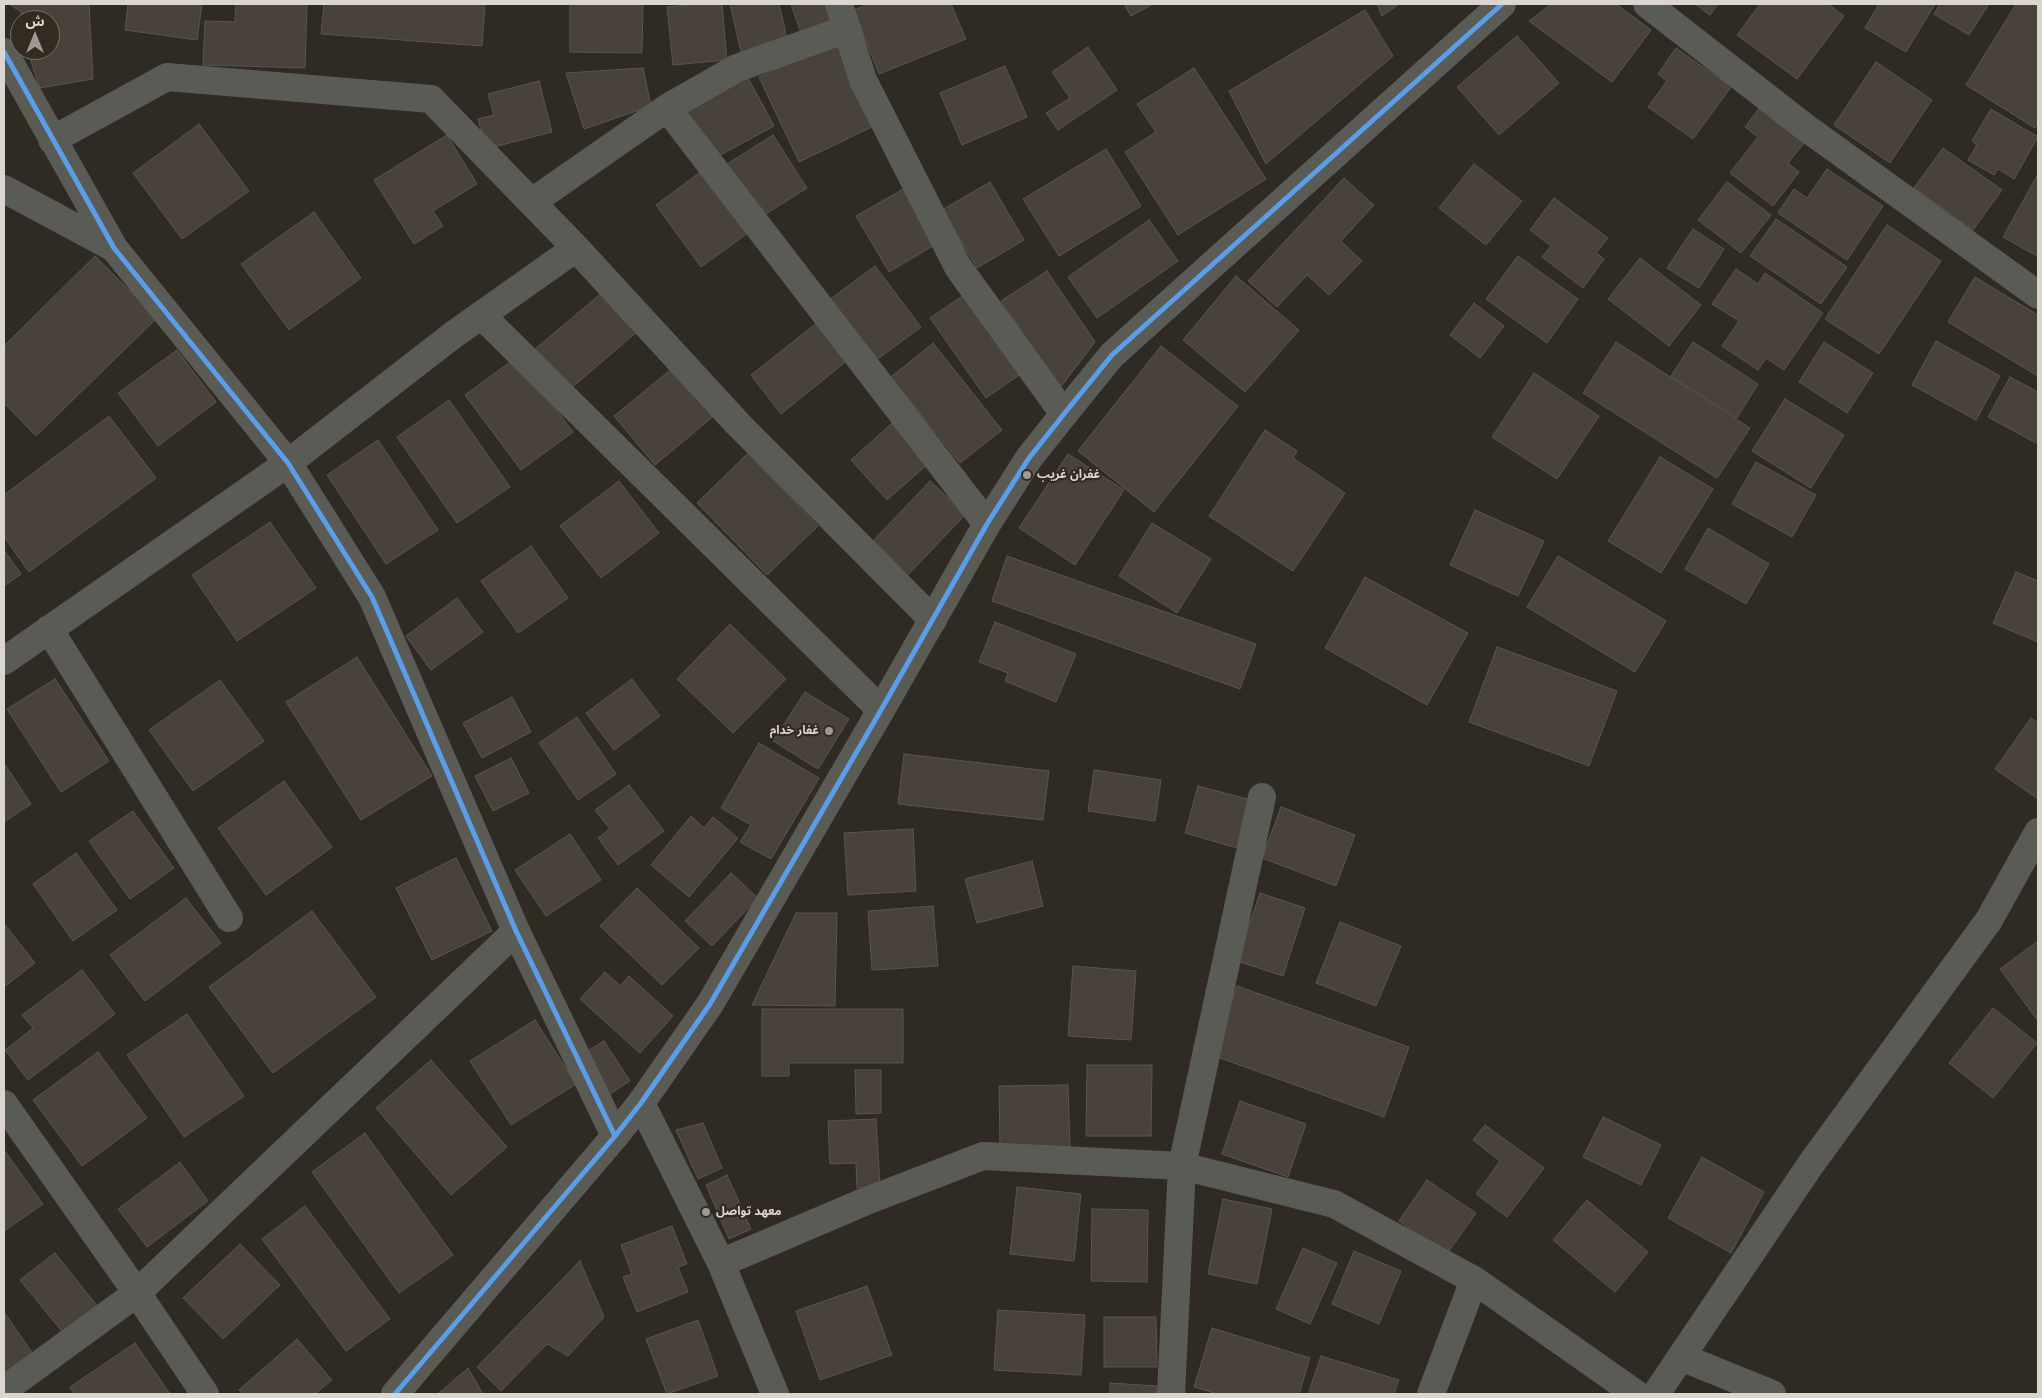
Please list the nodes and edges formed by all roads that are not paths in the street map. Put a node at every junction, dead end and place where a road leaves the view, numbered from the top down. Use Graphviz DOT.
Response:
graph roads {
  1 [pos="1502,4"];
  2 [pos="1647,4"];
  3 [pos="843,16"];
  4 [pos="4,52"];
  5 [pos="667,108"];
  6 [pos="52,140"];
  7 [pos="4,189"];
  8 [pos="532,202"];
  9 [pos="114,248"];
  10 [pos="576,248"];
  11 [pos="2038,295"];
  12 [pos="481,315"];
  13 [pos="1064,414"];
  14 [pos="288,463"];
  15 [pos="987,524"];
  16 [pos="933,620"];
  17 [pos="49,629"];
  18 [pos="4,661"];
  19 [pos="882,710"];
  20 [pos="1262,797"];
  21 [pos="2038,832"];
  22 [pos="230,918"];
  23 [pos="516,931"];
  24 [pos="641,1103"];
  25 [pos="4,1104"];
  26 [pos="614,1136"];
  27 [pos="1182,1166"];
  28 [pos="721,1262"];
  29 [pos="1474,1280"];
  30 [pos="137,1293"];
  31 [pos="1681,1357"];
  32 [pos="4,1390"];
  33 [pos="205,1394"];
  34 [pos="395,1394"];
  35 [pos="775,1394"];
  36 [pos="1171,1394"];
  37 [pos="1431,1394"];
  38 [pos="1636,1394"];
  39 [pos="1656,1394"];
  40 [pos="1772,1394"];
  1 -- 13 [label="street"];
  2 -- 11 [label="street"];
  3 -- 5 [label="street"];
  3 -- 13 [label="street"];
  4 -- 6 [label="street"];
  5 -- 8 [label="street"];
  5 -- 15 [label="street"];
  6 -- 8 [label="street"];
  6 -- 9 [label="street"];
  7 -- 9 [label="street"];
  8 -- 10 [label="street"];
  9 -- 14 [label="street"];
  10 -- 12 [label="street"];
  10 -- 16 [label="street"];
  12 -- 14 [label="street"];
  12 -- 19 [label="street"];
  13 -- 15 [label="street"];
  14 -- 17 [label="street"];
  14 -- 23 [label="street"];
  15 -- 16 [label="street"];
  16 -- 19 [label="street"];
  17 -- 18 [label="street"];
  17 -- 22 [label="street"];
  19 -- 24 [label="street"];
  20 -- 27 [label="street"];
  21 -- 31 [label="street"];
  23 -- 26 [label="street"];
  23 -- 30 [label="street"];
  24 -- 26 [label="street"];
  24 -- 28 [label="street"];
  25 -- 30 [label="street"];
  26 -- 34 [label="street"];
  27 -- 28 [label="street"];
  27 -- 29 [label="street"];
  27 -- 36 [label="street"];
  28 -- 35 [label="street"];
  29 -- 37 [label="street"];
  29 -- 38 [label="street"];
  30 -- 32 [label="street"];
  30 -- 33 [label="street"];
  31 -- 39 [label="street"];
  31 -- 40 [label="street"];
}
